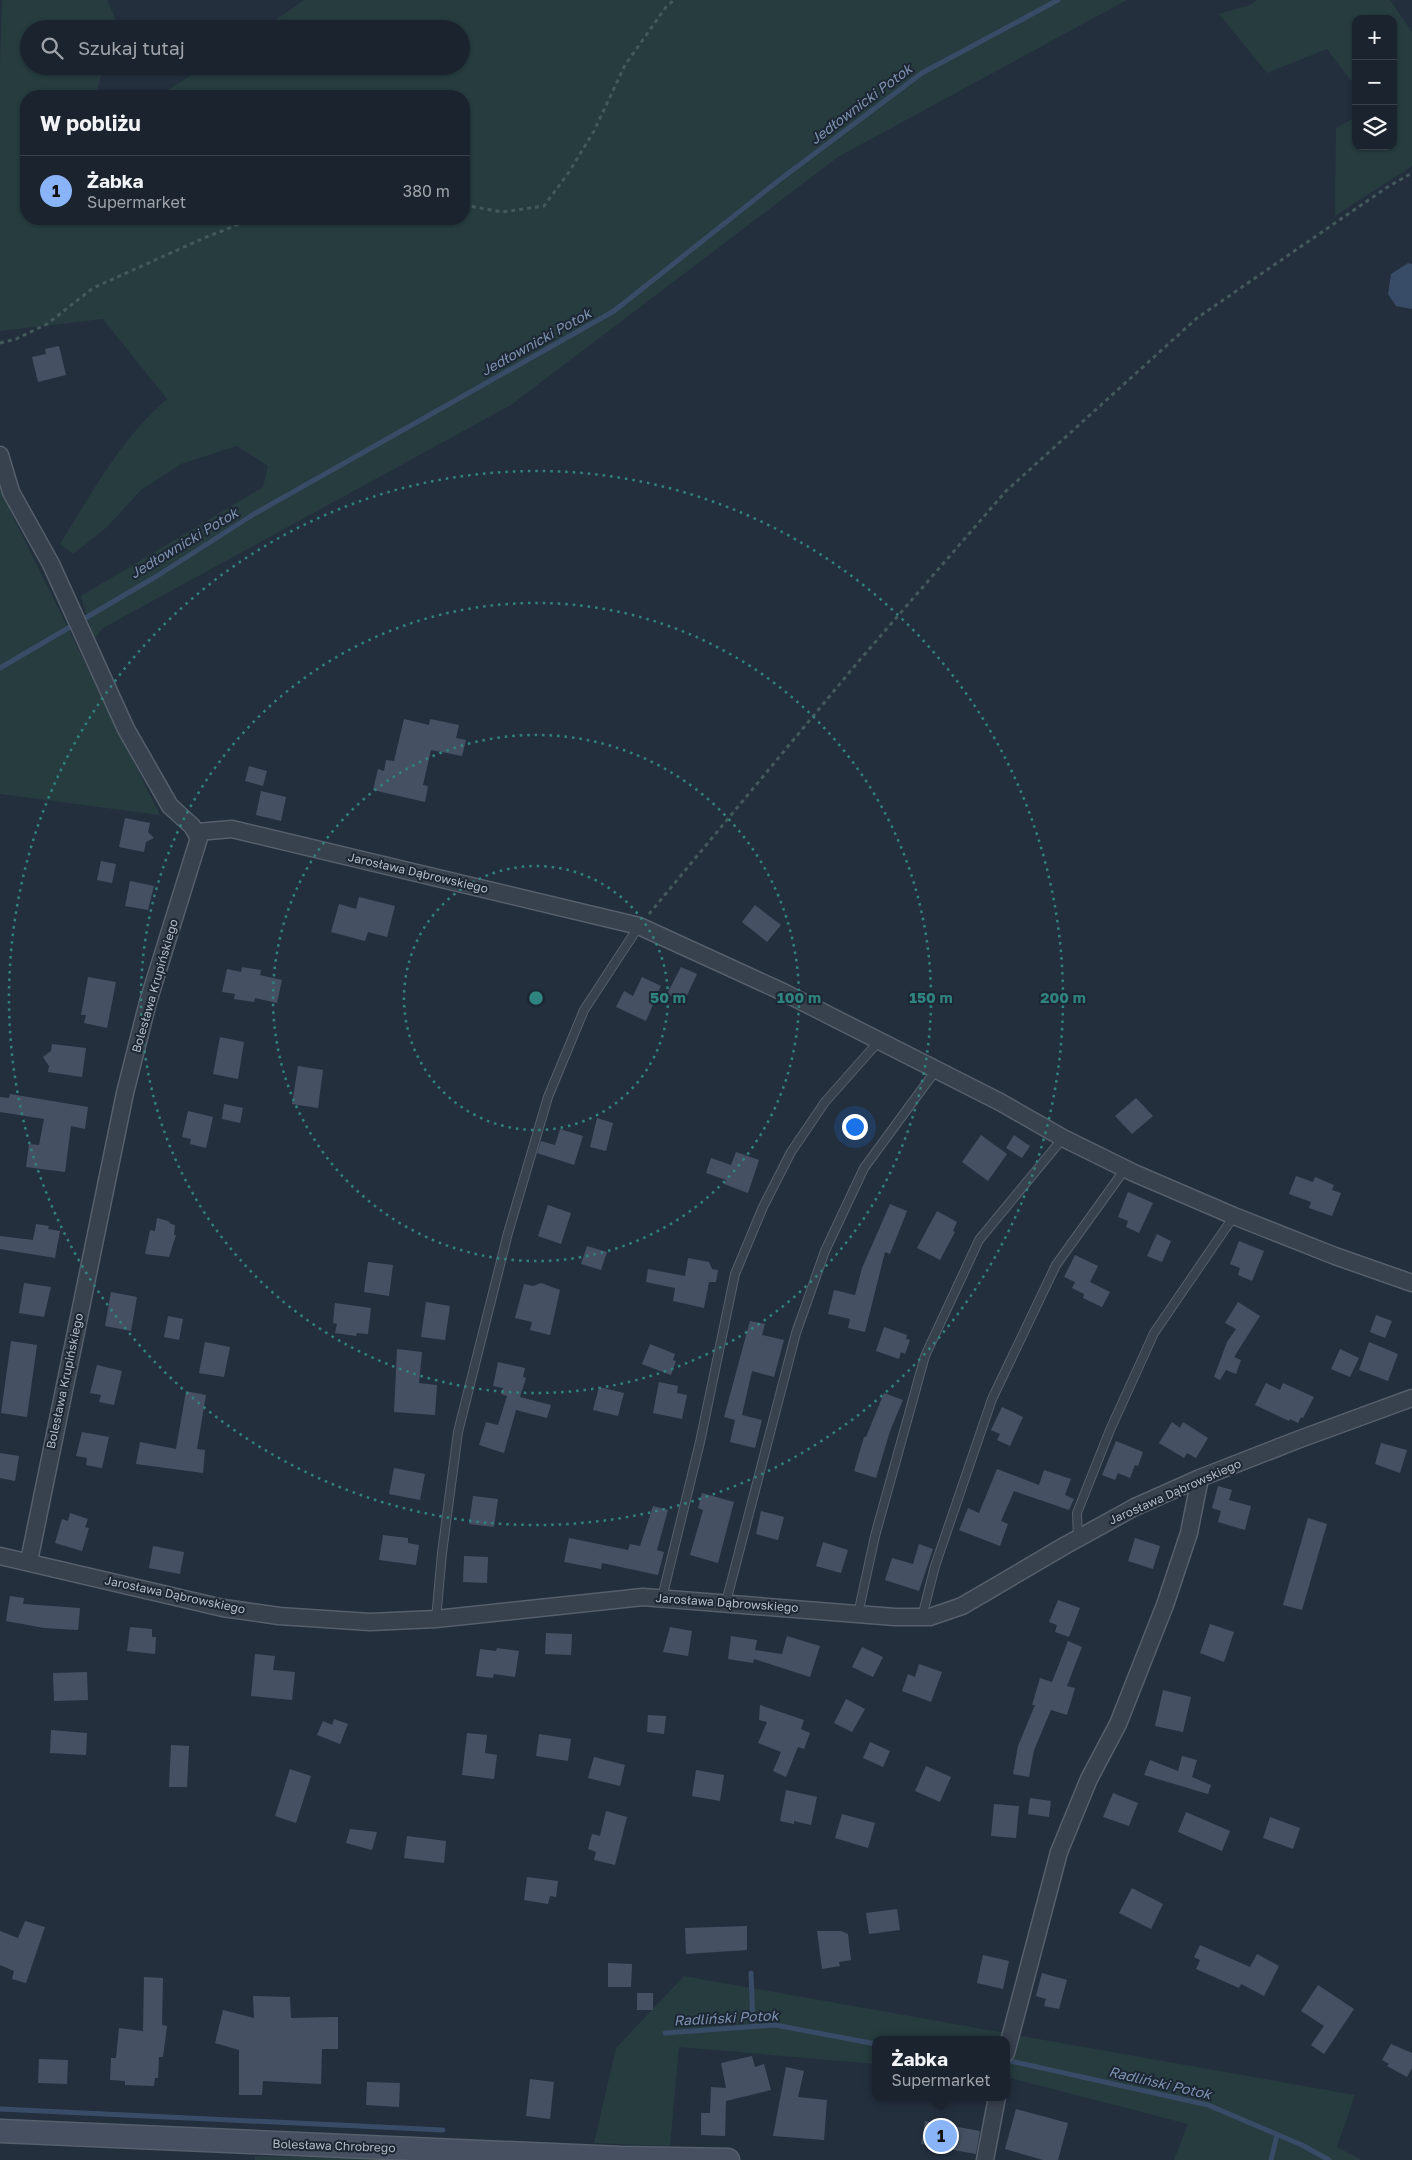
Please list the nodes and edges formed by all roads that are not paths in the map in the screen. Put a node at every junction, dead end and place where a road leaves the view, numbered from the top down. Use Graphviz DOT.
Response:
graph roads {
  1 [pos="0,455"];
  2 [pos="197,832"];
  3 [pos="639,926"];
  4 [pos="879,1041"];
  5 [pos="936,1070"];
  6 [pos="1063,1138"];
  7 [pos="1124,1169"];
  8 [pos="1234,1216"];
  9 [pos="1412,1283"];
  10 [pos="1412,1398"];
  11 [pos="1200,1478"];
  12 [pos="1078,1538"];
  13 [pos="0,1556"];
  14 [pos="29,1561"];
  15 [pos="662,1598"];
  16 [pos="726,1602"];
  17 [pos="858,1614"];
  18 [pos="922,1617"];
  19 [pos="436,1619"];
  20 [pos="1010,2036"];
  21 [pos="996,2101"];
  22 [pos="0,2131"];
  23 [pos="728,2160"];
  24 [pos="985,2160"];
  1 -- 2 [label="street"];
  2 -- 3 [label="street, Jarosława Dąbrowskiego"];
  2 -- 14 [label="street, Bolesława Krupińskiego"];
  3 -- 4 [label="street, Jarosława Dąbrowskiego"];
  3 -- 19 [label="lane"];
  4 -- 5 [label="street, Jarosława Dąbrowskiego"];
  4 -- 15 [label="lane"];
  5 -- 6 [label="street, Jarosława Dąbrowskiego"];
  5 -- 16 [label="lane"];
  6 -- 7 [label="street, Jarosława Dąbrowskiego"];
  6 -- 17 [label="lane"];
  7 -- 8 [label="street, Jarosława Dąbrowskiego"];
  7 -- 18 [label="lane"];
  8 -- 9 [label="street, Jarosława Dąbrowskiego"];
  8 -- 12 [label="lane"];
  10 -- 11 [label="street, Jarosława Dąbrowskiego"];
  11 -- 12 [label="street, Jarosława Dąbrowskiego"];
  11 -- 20 [label="street"];
  12 -- 18 [label="street, Jarosława Dąbrowskiego"];
  13 -- 14 [label="street, Jarosława Dąbrowskiego"];
  14 -- 19 [label="street, Jarosława Dąbrowskiego"];
  15 -- 16 [label="street, Jarosława Dąbrowskiego"];
  15 -- 19 [label="street, Jarosława Dąbrowskiego"];
  16 -- 17 [label="street, Jarosława Dąbrowskiego"];
  17 -- 18 [label="street, Jarosława Dąbrowskiego"];
  21 -- 24 [label="street"];
  22 -- 23 [label="street, Bolesława Chrobrego"];
}
